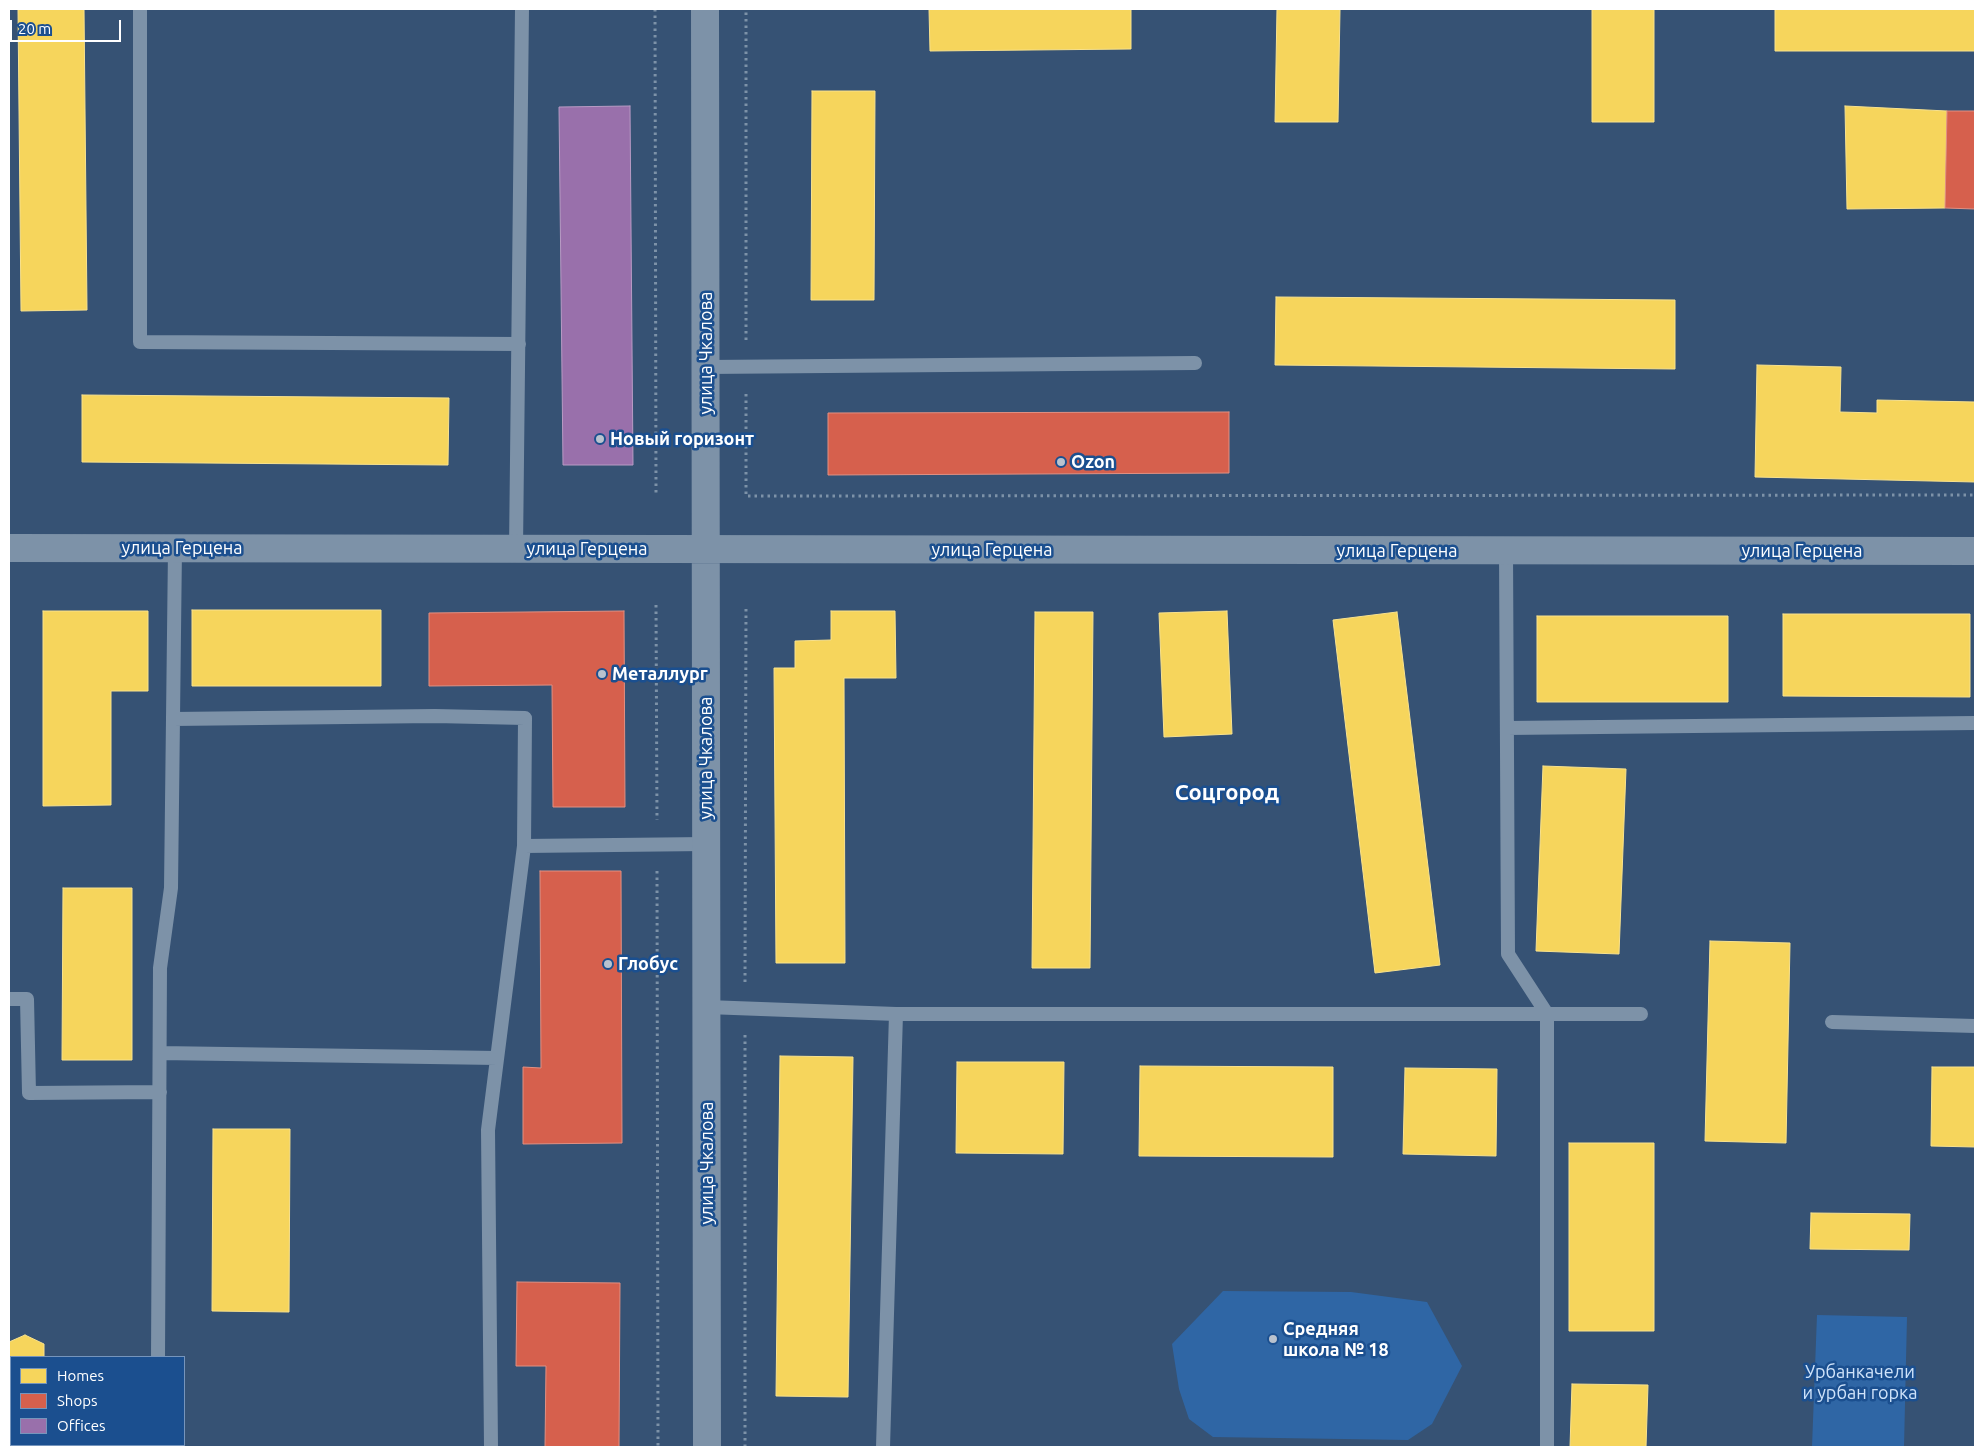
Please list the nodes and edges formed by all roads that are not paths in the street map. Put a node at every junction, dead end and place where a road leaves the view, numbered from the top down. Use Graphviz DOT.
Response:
graph roads {
  1 [pos="140,9"];
  2 [pos="522,9"];
  3 [pos="705,9"];
  4 [pos="519,344"];
  5 [pos="1195,363"];
  6 [pos="706,367"];
  7 [pos="9,548"];
  8 [pos="175,548"];
  9 [pos="516,549"];
  10 [pos="706,550"];
  11 [pos="1506,551"];
  12 [pos="1975,551"];
  13 [pos="173,719"];
  14 [pos="1975,723"];
  15 [pos="1507,728"];
  16 [pos="706,844"];
  17 [pos="524,846"];
  18 [pos="9,999"];
  19 [pos="707,1007"];
  20 [pos="896,1014"];
  21 [pos="1547,1014"];
  22 [pos="1640,1014"];
  23 [pos="1832,1022"];
  24 [pos="1975,1026"];
  25 [pos="160,1053"];
  26 [pos="497,1058"];
  27 [pos="160,1092"];
  28 [pos="158,1356"];
  29 [pos="491,1447"];
  30 [pos="707,1447"];
  31 [pos="883,1447"];
  32 [pos="1547,1447"];
  1 -- 4 [label="lane"];
  2 -- 4 [label="lane"];
  3 -- 6 [label="street, улица Чкалова"];
  4 -- 9 [label="lane"];
  5 -- 6 [label="lane"];
  6 -- 10 [label="street, улица Чкалова"];
  7 -- 8 [label="street, улица Герцена"];
  8 -- 9 [label="street, улица Герцена"];
  8 -- 13 [label="lane"];
  9 -- 10 [label="street, улица Герцена"];
  10 -- 11 [label="street, улица Герцена"];
  10 -- 16 [label="street, улица Чкалова"];
  11 -- 12 [label="street, улица Герцена"];
  11 -- 15 [label="lane"];
  13 -- 17 [label="lane"];
  13 -- 25 [label="lane"];
  14 -- 15 [label="lane"];
  15 -- 21 [label="lane"];
  16 -- 17 [label="lane"];
  16 -- 19 [label="street, улица Чкалова"];
  17 -- 26 [label="lane"];
  18 -- 27 [label="lane"];
  19 -- 20 [label="lane"];
  19 -- 30 [label="street, улица Чкалова"];
  20 -- 21 [label="lane"];
  20 -- 31 [label="lane"];
  21 -- 22 [label="lane"];
  21 -- 32 [label="lane"];
  23 -- 24 [label="lane"];
  25 -- 26 [label="lane"];
  25 -- 27 [label="lane"];
  26 -- 29 [label="lane"];
  27 -- 28 [label="lane"];
}
